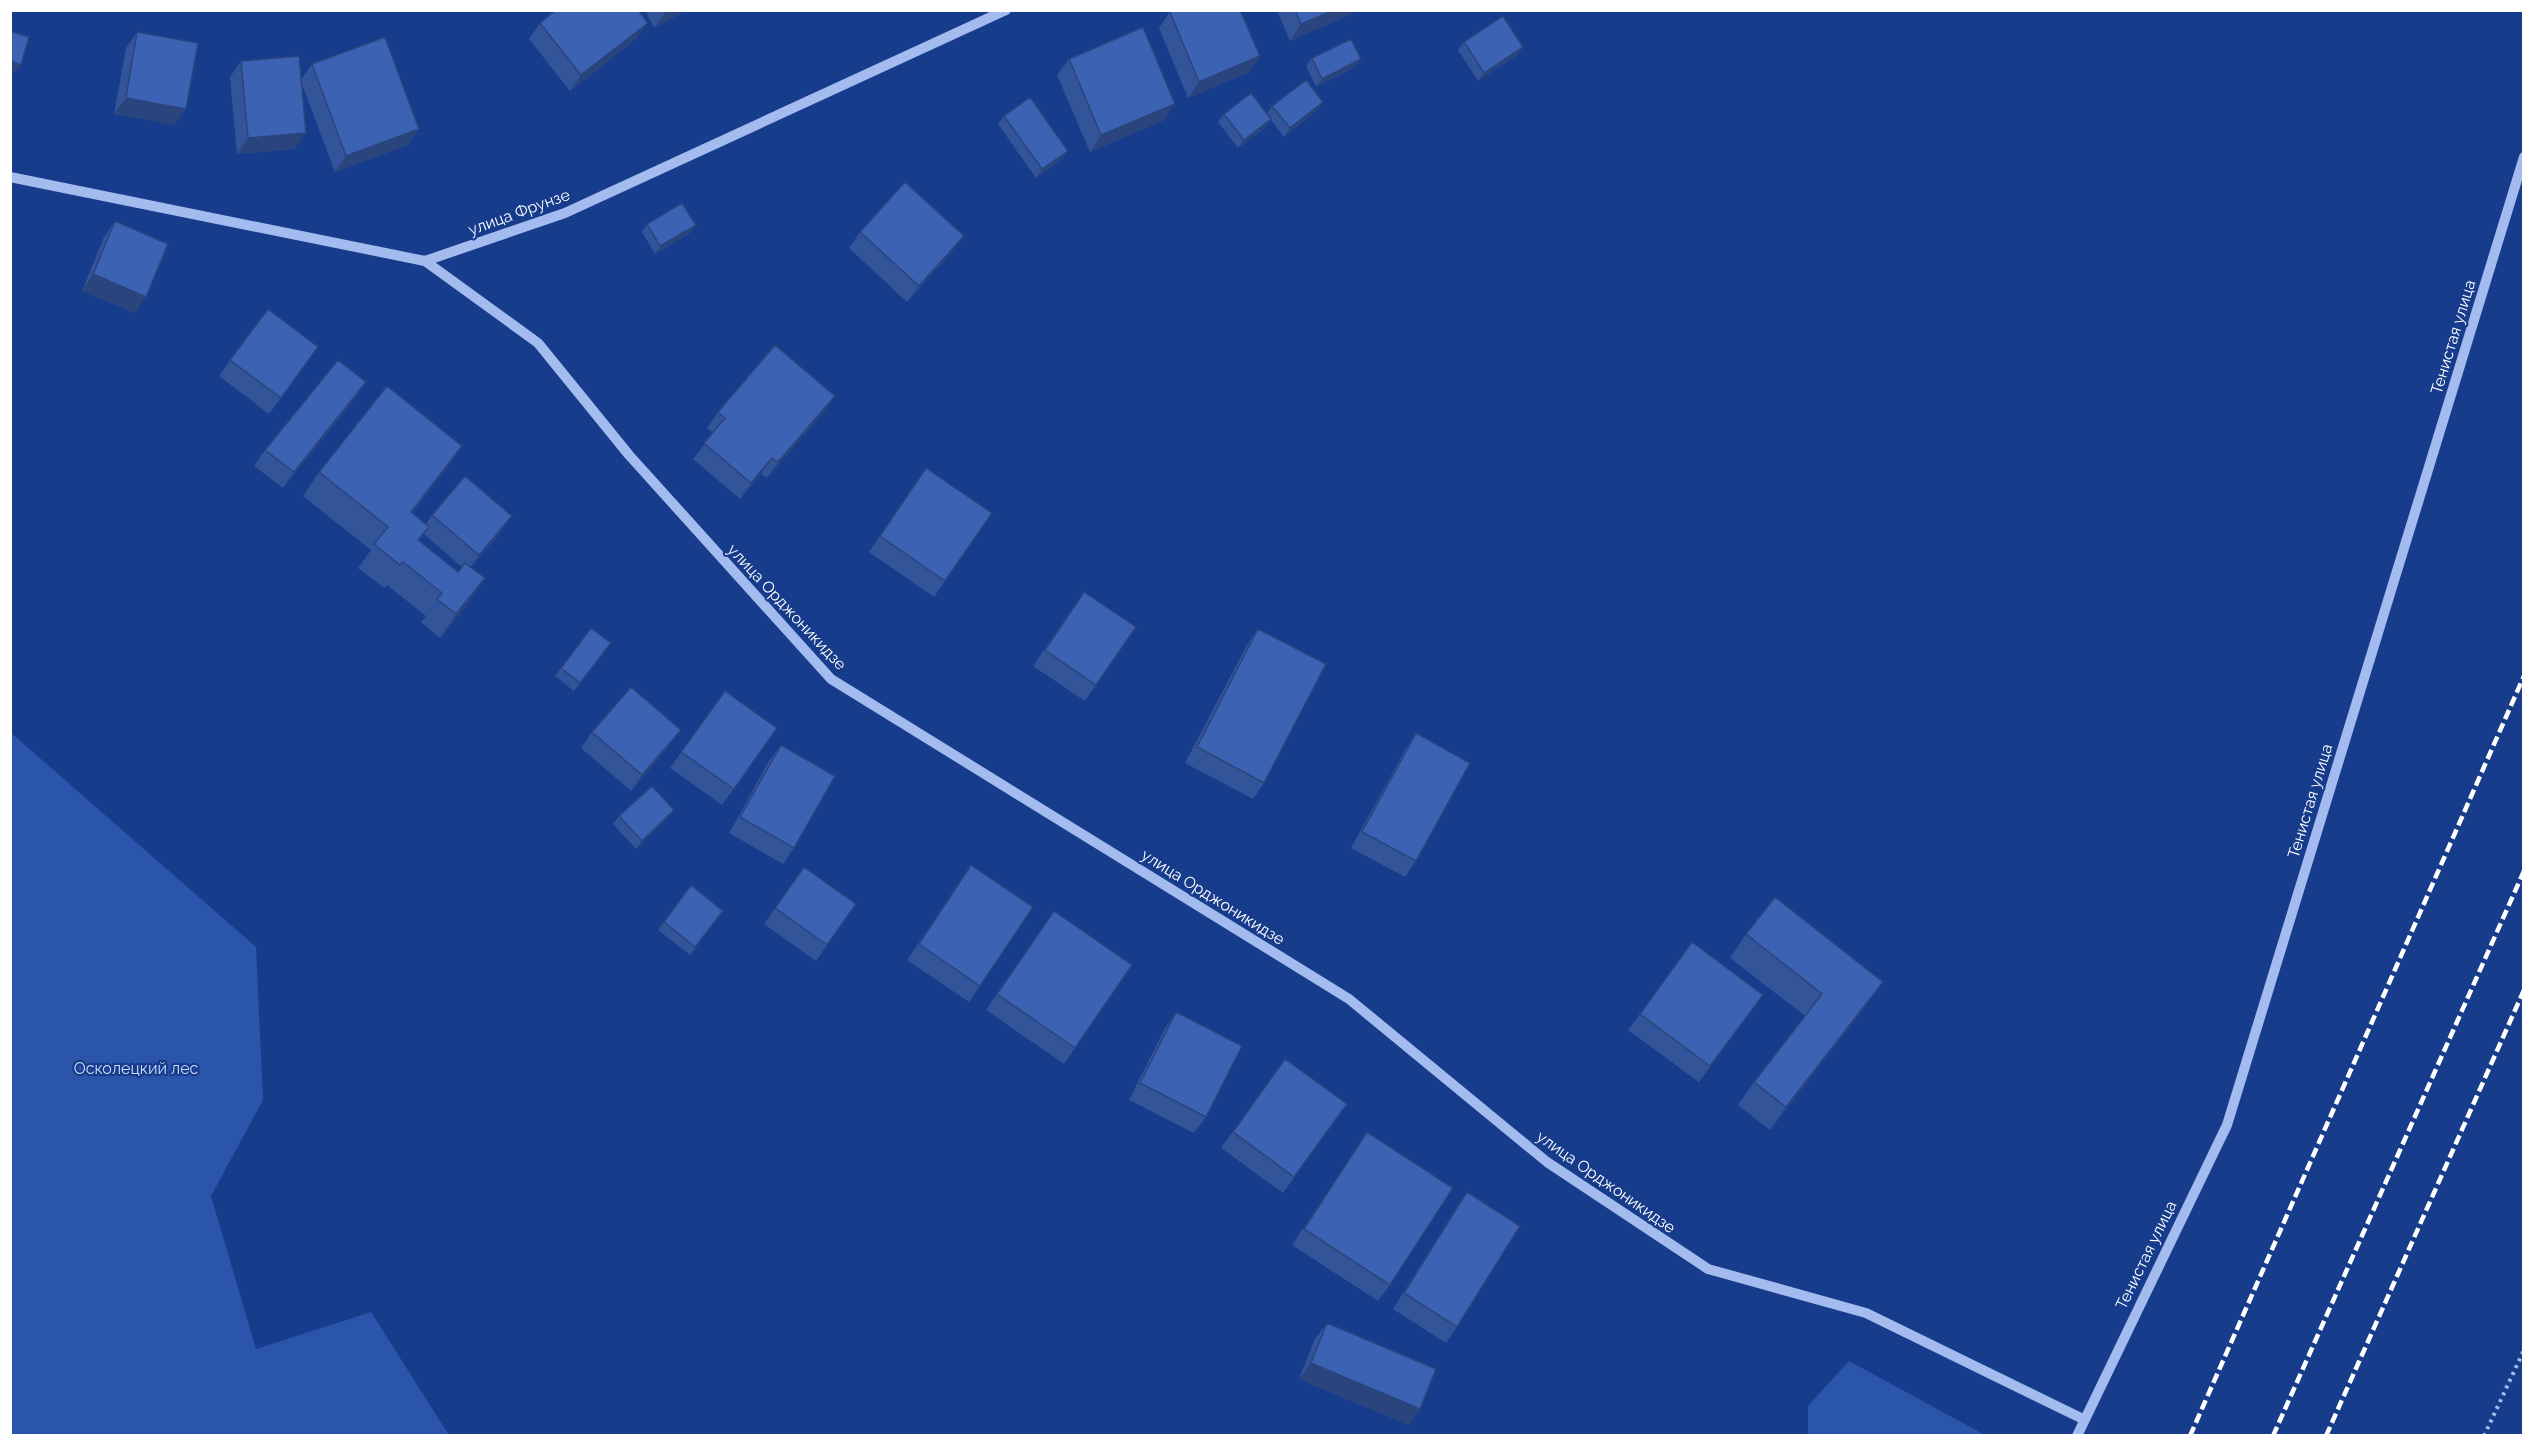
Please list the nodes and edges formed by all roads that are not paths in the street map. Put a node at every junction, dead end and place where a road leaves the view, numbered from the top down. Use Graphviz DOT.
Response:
graph roads {
  1 [pos="1006,10"];
  2 [pos="2523,157"];
  3 [pos="10,177"];
  4 [pos="425,261"];
  5 [pos="2083,1419"];
  6 [pos="2077,1436"];
  1 -- 4 [label="street, улица Фрунзе"];
  2 -- 5 [label="street, Тенистая улица"];
  3 -- 4 [label="street"];
  4 -- 5 [label="street, улица Орджоникидзе"];
  5 -- 6 [label="street, Тенистая улица"];
}
